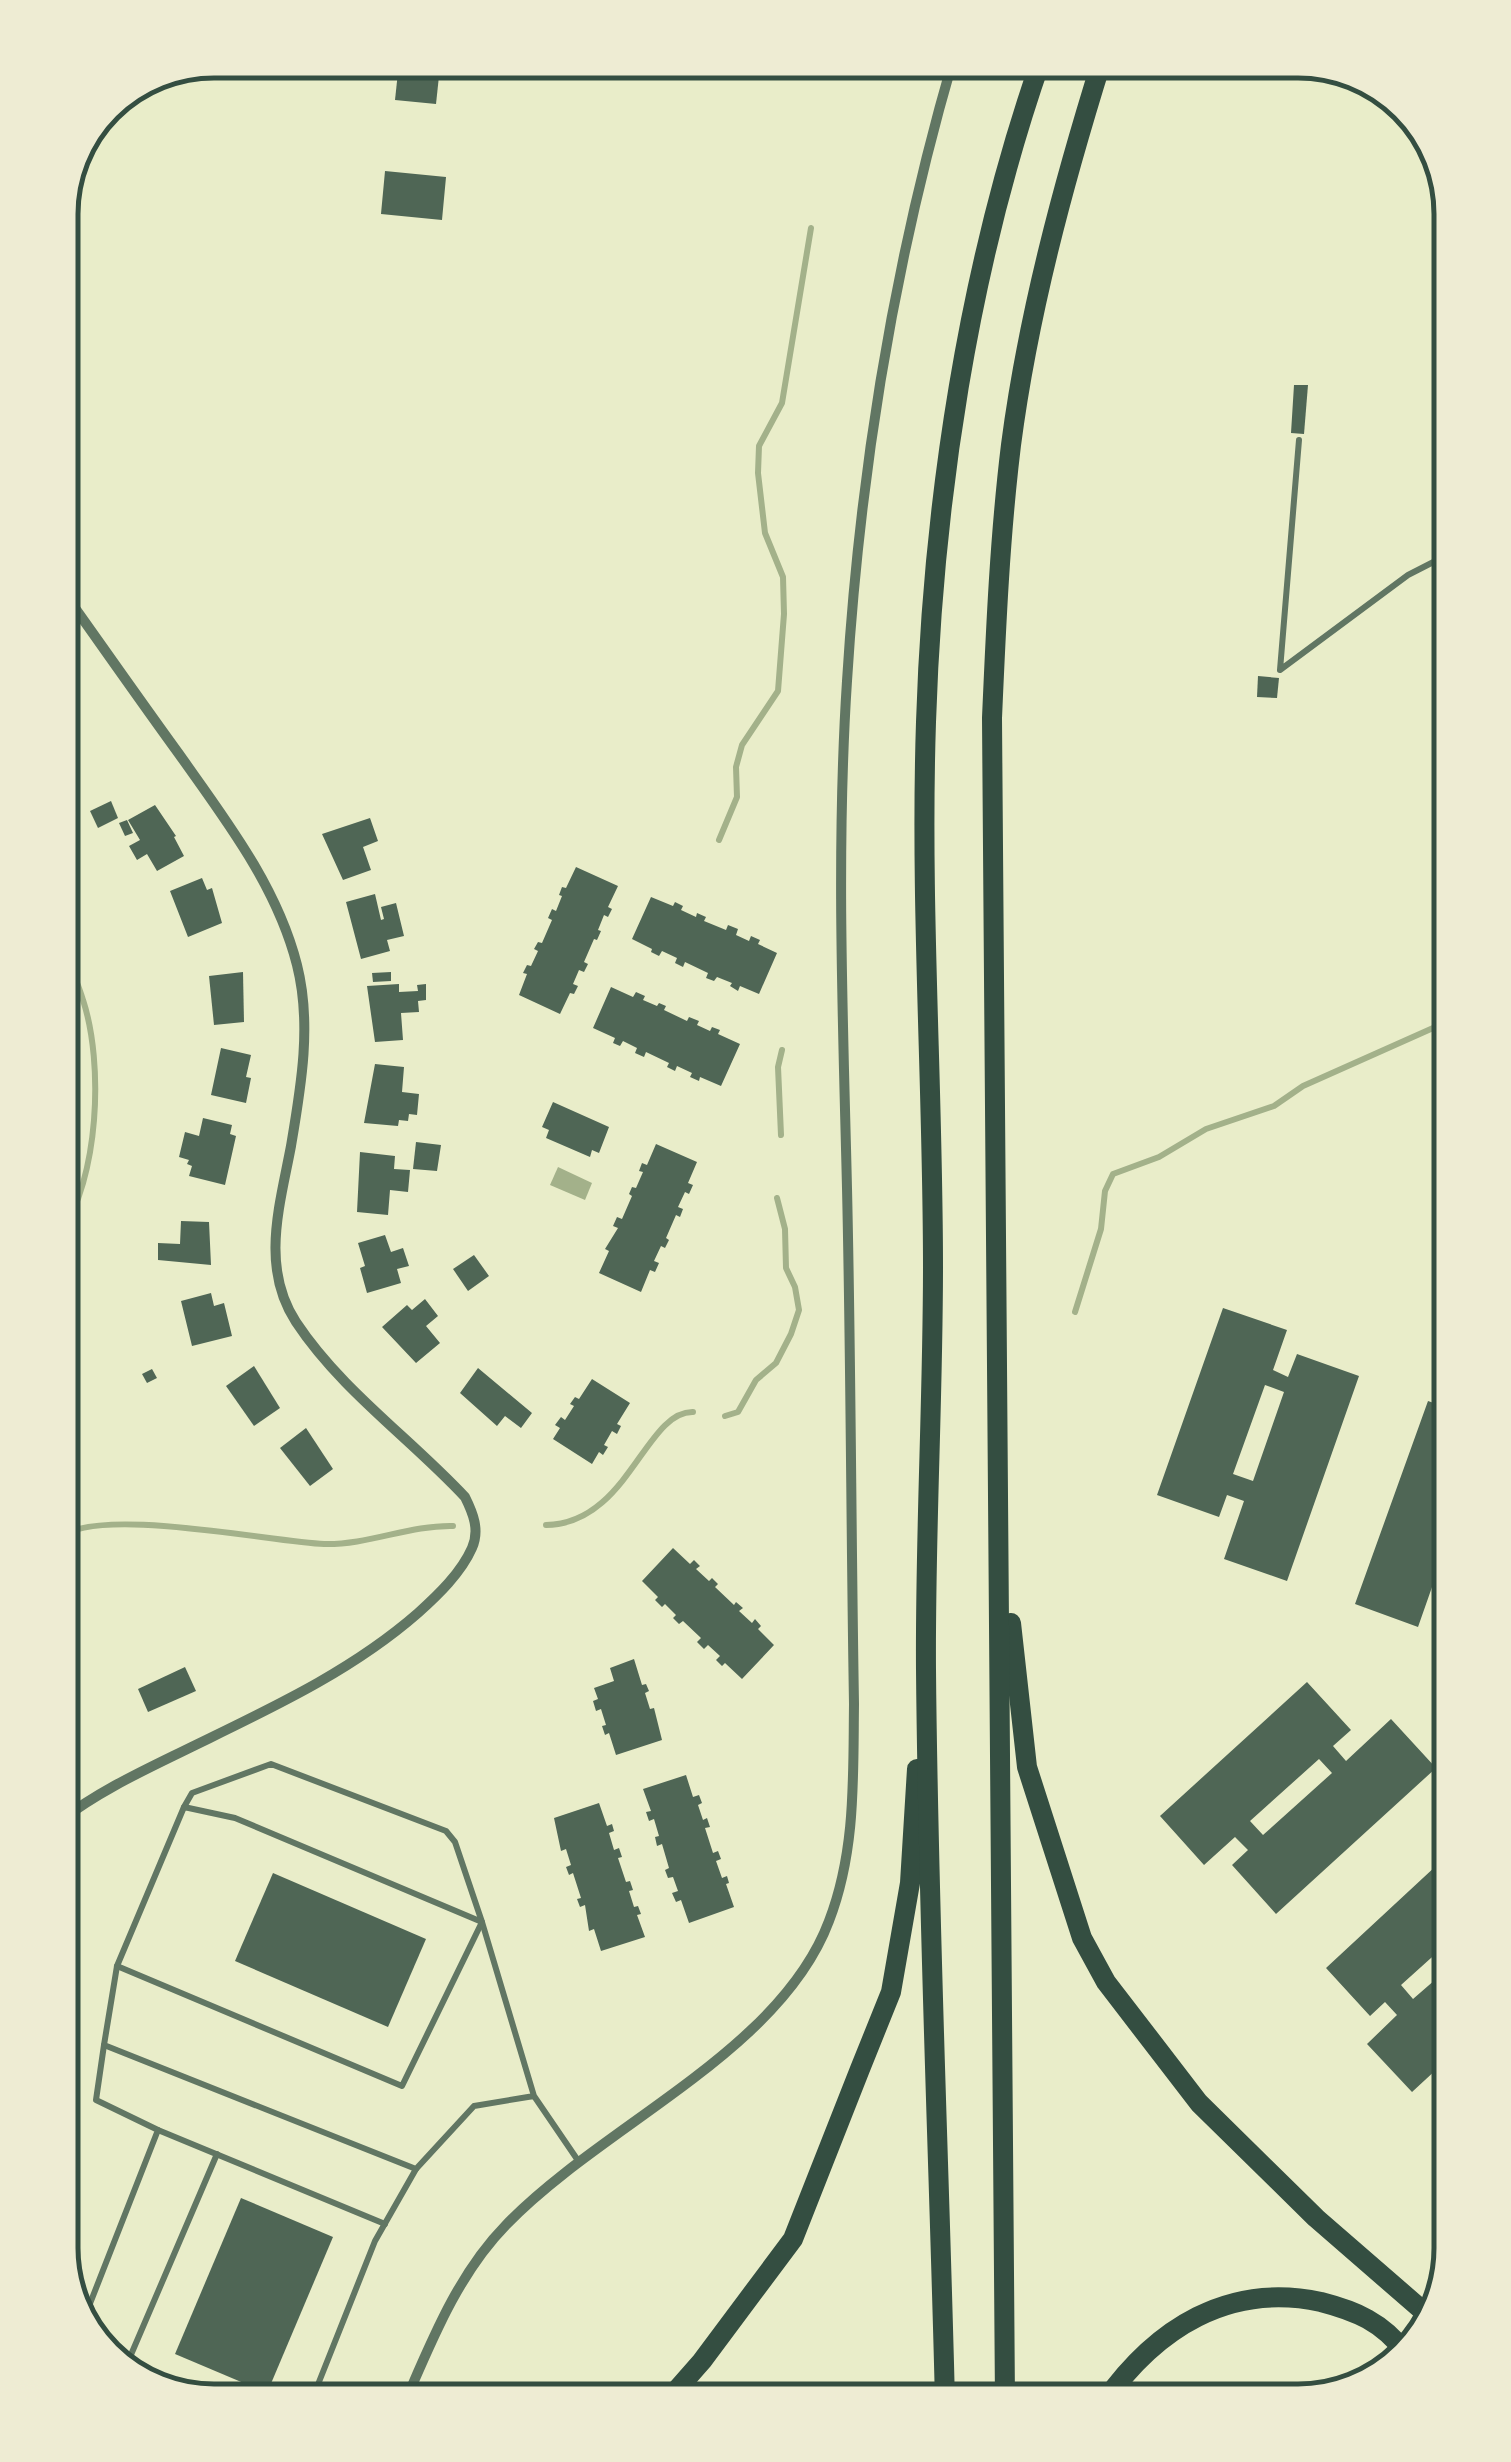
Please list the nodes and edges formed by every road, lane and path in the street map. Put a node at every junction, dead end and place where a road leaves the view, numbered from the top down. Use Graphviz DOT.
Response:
graph roads {
  1 [pos="948,78"];
  2 [pos="1034,78"];
  3 [pos="1096,78"];
  4 [pos="1299,440"];
  5 [pos="1434,562"];
  6 [pos="78,612"];
  7 [pos="999,1510"];
  8 [pos="926,1667"];
  9 [pos="184,1808"];
  10 [pos="78,1810"];
  11 [pos="482,1922"];
  12 [pos="117,1966"];
  13 [pos="104,2045"];
  14 [pos="534,2096"];
  15 [pos="158,2130"];
  16 [pos="217,2154"];
  17 [pos="579,2162"];
  18 [pos="416,2169"];
  19 [pos="385,2224"];
  20 [pos="90,2305"];
  21 [pos="1420,2308"];
  22 [pos="1396,2342"];
  23 [pos="130,2356"];
  24 [pos="318,2384"];
  25 [pos="413,2384"];
  26 [pos="681,2384"];
  27 [pos="945,2384"];
  28 [pos="1005,2384"];
  29 [pos="1119,2384"];
  1 -- 17 [label="street"];
  2 -- 8 [label="highway"];
  3 -- 7 [label="highway"];
  4 -- 5 [label="lane"];
  6 -- 10 [label="street"];
  7 -- 21 [label="highway"];
  7 -- 28 [label="highway"];
  8 -- 26 [label="highway"];
  8 -- 27 [label="highway"];
  9 -- 11 [label="lane"];
  9 -- 11 [label="lane"];
  9 -- 12 [label="lane"];
  11 -- 12 [label="lane"];
  11 -- 14 [label="lane"];
  12 -- 13 [label="lane"];
  13 -- 15 [label="lane"];
  13 -- 18 [label="lane"];
  14 -- 17 [label="lane"];
  14 -- 18 [label="lane"];
  15 -- 16 [label="lane"];
  15 -- 20 [label="lane"];
  16 -- 19 [label="lane"];
  16 -- 23 [label="lane"];
  17 -- 25 [label="street"];
  18 -- 19 [label="lane"];
  19 -- 24 [label="lane"];
  22 -- 29 [label="highway"];
}
